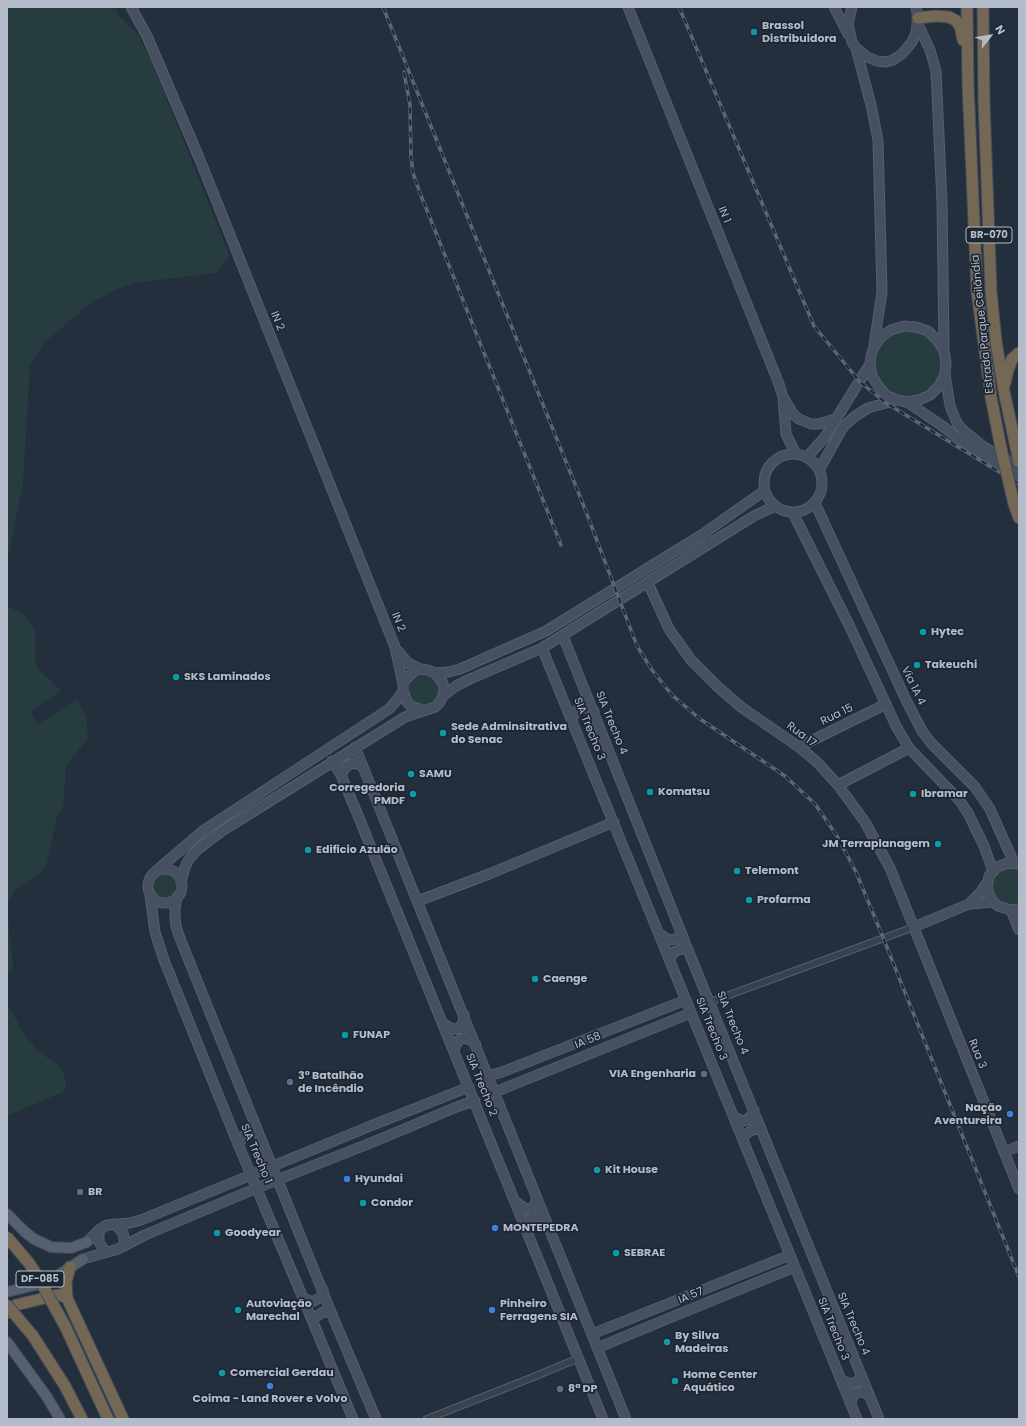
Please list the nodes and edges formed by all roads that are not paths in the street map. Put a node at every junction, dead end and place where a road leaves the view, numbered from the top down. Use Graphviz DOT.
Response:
graph roads {
  1 [pos="131,7"];
  2 [pos="628,7"];
  3 [pos="834,7"];
  4 [pos="852,7"];
  5 [pos="916,7"];
  6 [pos="967,7"];
  7 [pos="983,7"];
  8 [pos="918,20"];
  9 [pos="850,36"];
  10 [pos="856,48"];
  11 [pos="968,84"];
  12 [pos="874,347"];
  13 [pos="944,351"];
  14 [pos="1019,353"];
  15 [pos="870,364"];
  16 [pos="945,374"];
  17 [pos="1004,391"];
  18 [pos="783,397"];
  19 [pos="897,400"];
  20 [pos="907,402"];
  21 [pos="836,419"];
  22 [pos="786,434"];
  23 [pos="796,454"];
  24 [pos="779,457"];
  25 [pos="807,457"];
  26 [pos="1019,461"];
  27 [pos="1019,467"];
  28 [pos="819,470"];
  29 [pos="1019,479"];
  30 [pos="764,491"];
  31 [pos="815,503"];
  32 [pos="775,506"];
  33 [pos="793,513"];
  34 [pos="1019,518"];
  35 [pos="648,583"];
  36 [pos="563,636"];
  37 [pos="395,647"];
  38 [pos="542,648"];
  39 [pos="420,669"];
  40 [pos="435,673"];
  41 [pos="403,687"];
  42 [pos="443,696"];
  43 [pos="886,704"];
  44 [pos="422,710"];
  45 [pos="594,711"];
  46 [pos="572,719"];
  47 [pos="356,747"];
  48 [pos="799,747"];
  49 [pos="909,748"];
  50 [pos="332,762"];
  51 [pos="363,767"];
  52 [pos="341,775"];
  53 [pos="838,785"];
  54 [pos="614,822"];
  55 [pos="1016,864"];
  56 [pos="156,871"];
  57 [pos="993,871"];
  58 [pos="181,882"];
  59 [pos="987,883"];
  60 [pos="150,894"];
  61 [pos="178,897"];
  62 [pos="418,901"];
  63 [pos="992,902"];
  64 [pos="969,904"];
  65 [pos="1015,910"];
  66 [pos="914,927"];
  67 [pos="1019,930"];
  68 [pos="660,934"];
  69 [pos="682,934"];
  70 [pos="688,950"];
  71 [pos="670,961"];
  72 [pos="686,1000"];
  73 [pos="710,1002"];
  74 [pos="691,1013"];
  75 [pos="464,1015"];
  76 [pos="444,1024"];
  77 [pos="593,1036"];
  78 [pos="476,1045"];
  79 [pos="454,1049"];
  80 [pos="599,1050"];
  81 [pos="502,1072"];
  82 [pos="488,1076"];
  83 [pos="509,1086"];
  84 [pos="469,1087"];
  85 [pos="495,1092"];
  86 [pos="475,1101"];
  87 [pos="754,1110"];
  88 [pos="734,1117"];
  89 [pos="257,1129"];
  90 [pos="762,1131"];
  91 [pos="743,1139"];
  92 [pos="238,1144"];
  93 [pos="1019,1146"];
  94 [pos="1004,1152"];
  95 [pos="272,1167"];
  96 [pos="252,1175"];
  97 [pos="277,1180"];
  98 [pos="257,1188"];
  99 [pos="1019,1189"];
  100 [pos="536,1196"];
  101 [pos="516,1202"];
  102 [pos="7,1214"];
  103 [pos="546,1220"];
  104 [pos="115,1224"];
  105 [pos="527,1229"];
  106 [pos="99,1230"];
  107 [pos="7,1237"];
  108 [pos="87,1242"];
  109 [pos="125,1245"];
  110 [pos="107,1252"];
  111 [pos="790,1254"];
  112 [pos="84,1259"];
  113 [pos="70,1267"];
  114 [pos="795,1267"];
  115 [pos="740,1275"];
  116 [pos="744,1288"];
  117 [pos="323,1290"];
  118 [pos="7,1292"];
  119 [pos="67,1298"];
  120 [pos="303,1298"];
  121 [pos="7,1305"];
  122 [pos="7,1313"];
  123 [pos="332,1314"];
  124 [pos="636,1316"];
  125 [pos="313,1322"];
  126 [pos="641,1330"];
  127 [pos="592,1334"];
  128 [pos="7,1342"];
  129 [pos="597,1348"];
  130 [pos="579,1358"];
  131 [pos="861,1374"];
  132 [pos="841,1380"];
  133 [pos="868,1394"];
  134 [pos="851,1404"];
  135 [pos="60,1419"];
  136 [pos="82,1419"];
  137 [pos="108,1419"];
  138 [pos="123,1419"];
  139 [pos="353,1419"];
  140 [pos="376,1419"];
  141 [pos="427,1419"];
  142 [pos="603,1419"];
  143 [pos="626,1419"];
  144 [pos="857,1419"];
  145 [pos="879,1419"];
  1 -- 37 [label="main road, IN 2"];
  2 -- 18 [label="main road, IN 1"];
  3 -- 9 [label="main road"];
  4 -- 9 [label="main road"];
  5 -- 8 [label="main road"];
  6 -- 11 [label="highway, Estrada Parque Ceilândia / BR-070"];
  7 -- 17 [label="highway, Estrada Parque Ceilândia / BR-070"];
  8 -- 10 [label="main road"];
  8 -- 11 [label="highway"];
  8 -- 13 [label="main road"];
  9 -- 10 [label="main road"];
  10 -- 12 [label="main road"];
  11 -- 34 [label="highway, Estrada Parque Ceilândia / BR-070, bridge"];
  12 -- 13 [label="main road"];
  12 -- 15 [label="main road"];
  13 -- 16 [label="main road"];
  14 -- 17 [label="highway"];
  15 -- 19 [label="main road"];
  15 -- 21 [label="main road"];
  16 -- 20 [label="main road"];
  16 -- 27 [label="main road"];
  17 -- 26 [label="highway, Estrada Parque Ceilândia / BR-070"];
  18 -- 21 [label="main road"];
  18 -- 22 [label="main road, IN 1"];
  19 -- 20 [label="main road"];
  19 -- 28 [label="main road"];
  20 -- 29 [label="main road"];
  21 -- 25 [label="main road"];
  22 -- 23 [label="main road, IN 1"];
  22 -- 24 [label="main road, IN 1"];
  23 -- 24 [label="main road"];
  23 -- 25 [label="main road"];
  24 -- 30 [label="main road"];
  25 -- 28 [label="main road"];
  28 -- 31 [label="main road"];
  30 -- 32 [label="main road"];
  30 -- 40 [label="main road"];
  31 -- 33 [label="main road"];
  31 -- 55 [label="main road, Via 1A 4"];
  32 -- 33 [label="main road"];
  32 -- 35 [label="main road"];
  33 -- 43 [label="main road"];
  35 -- 36 [label="main road"];
  35 -- 48 [label="main road, Rua 17"];
  36 -- 38 [label="main road"];
  36 -- 45 [label="main road, SIA Trecho 4"];
  37 -- 39 [label="main road, IN 2"];
  37 -- 41 [label="main road, IN 2"];
  38 -- 42 [label="main road"];
  38 -- 46 [label="main road, SIA Trecho 3"];
  39 -- 40 [label="main road"];
  39 -- 41 [label="main road"];
  40 -- 42 [label="main road"];
  41 -- 44 [label="main road"];
  41 -- 56 [label="main road"];
  42 -- 44 [label="main road"];
  43 -- 48 [label="main road, Rua 15"];
  43 -- 49 [label="main road"];
  44 -- 47 [label="main road"];
  45 -- 46 [label="main road"];
  45 -- 69 [label="main road, SIA Trecho 4"];
  46 -- 54 [label="main road, SIA Trecho 3"];
  47 -- 50 [label="main road"];
  47 -- 51 [label="main road"];
  48 -- 53 [label="main road, Rua 17"];
  49 -- 53 [label="main road"];
  49 -- 57 [label="main road"];
  50 -- 52 [label="main road, SIA Trecho 2"];
  50 -- 58 [label="main road"];
  51 -- 52 [label="main road"];
  51 -- 62 [label="main road"];
  52 -- 76 [label="main road, SIA Trecho 2"];
  53 -- 66 [label="main road, Rua 17"];
  54 -- 62 [label="main road"];
  54 -- 68 [label="main road, SIA Trecho 3"];
  55 -- 57 [label="main road"];
  56 -- 58 [label="main road"];
  56 -- 60 [label="main road"];
  57 -- 59 [label="main road"];
  58 -- 61 [label="main road"];
  59 -- 63 [label="main road"];
  59 -- 64 [label="main road"];
  60 -- 61 [label="main road"];
  60 -- 92 [label="main road, SIA Trecho 1"];
  61 -- 89 [label="main road"];
  62 -- 75 [label="main road"];
  63 -- 64 [label="main road"];
  63 -- 65 [label="main road"];
  64 -- 66 [label="main road"];
  65 -- 67 [label="main road"];
  66 -- 73 [label="street"];
  66 -- 94 [label="main road, Rua 3"];
  68 -- 69 [label="main road"];
  68 -- 71 [label="main road, SIA Trecho 3"];
  69 -- 70 [label="main road, SIA Trecho 4"];
  70 -- 71 [label="main road"];
  70 -- 73 [label="main road, SIA Trecho 4"];
  71 -- 72 [label="main road, SIA Trecho 3"];
  72 -- 74 [label="main road, SIA Trecho 3"];
  72 -- 77 [label="main road, IA 58"];
  73 -- 87 [label="main road, SIA Trecho 4"];
  74 -- 80 [label="main road, IA 58"];
  74 -- 88 [label="main road, SIA Trecho 3"];
  75 -- 76 [label="main road"];
  75 -- 78 [label="main road"];
  76 -- 79 [label="main road, SIA Trecho 2"];
  77 -- 80 [label="main road"];
  77 -- 81 [label="main road, IA 58"];
  78 -- 79 [label="main road"];
  78 -- 82 [label="main road"];
  79 -- 84 [label="main road, SIA Trecho 2"];
  80 -- 83 [label="main road, IA 58"];
  81 -- 82 [label="main road, IA 58"];
  81 -- 83 [label="main road"];
  82 -- 85 [label="main road"];
  83 -- 85 [label="main road, IA 58"];
  84 -- 86 [label="main road, SIA Trecho 2"];
  84 -- 95 [label="main road"];
  85 -- 100 [label="main road"];
  86 -- 97 [label="main road"];
  86 -- 101 [label="main road, SIA Trecho 2"];
  87 -- 88 [label="main road"];
  87 -- 90 [label="main road, SIA Trecho 4"];
  88 -- 91 [label="main road, SIA Trecho 3"];
  89 -- 92 [label="main road"];
  89 -- 95 [label="main road"];
  90 -- 91 [label="main road"];
  90 -- 131 [label="main road, SIA Trecho 4"];
  91 -- 111 [label="main road, SIA Trecho 3"];
  92 -- 96 [label="main road, SIA Trecho 1"];
  93 -- 94 [label="main road"];
  94 -- 99 [label="main road, Rua 3"];
  95 -- 96 [label="main road"];
  95 -- 97 [label="main road"];
  96 -- 98 [label="main road, SIA Trecho 1"];
  96 -- 104 [label="main road"];
  97 -- 98 [label="main road"];
  97 -- 117 [label="main road"];
  98 -- 109 [label="main road"];
  98 -- 120 [label="main road, SIA Trecho 1"];
  100 -- 101 [label="main road"];
  100 -- 103 [label="main road"];
  101 -- 105 [label="main road, SIA Trecho 2"];
  102 -- 108 [label="main road"];
  103 -- 105 [label="main road"];
  103 -- 127 [label="main road"];
  104 -- 106 [label="main road"];
  104 -- 109 [label="main road"];
  105 -- 130 [label="main road, SIA Trecho 2"];
  106 -- 108 [label="main road"];
  106 -- 110 [label="main road"];
  107 -- 137 [label="highway, DF-085, bridge"];
  109 -- 110 [label="main road"];
  110 -- 112 [label="main road"];
  111 -- 114 [label="main road, SIA Trecho 3"];
  111 -- 115 [label="main road, IA 57"];
  112 -- 113 [label="main road"];
  113 -- 118 [label="main road"];
  113 -- 119 [label="highway"];
  114 -- 116 [label="main road, IA 57"];
  114 -- 132 [label="main road, SIA Trecho 3"];
  115 -- 116 [label="main road"];
  115 -- 124 [label="main road, IA 57"];
  116 -- 126 [label="main road, IA 57"];
  117 -- 120 [label="main road"];
  117 -- 123 [label="main road"];
  119 -- 122 [label="highway"];
  119 -- 138 [label="highway"];
  120 -- 125 [label="main road, SIA Trecho 1"];
  121 -- 136 [label="highway, bridge"];
  123 -- 125 [label="main road"];
  123 -- 140 [label="main road"];
  124 -- 126 [label="main road"];
  124 -- 127 [label="main road, IA 57"];
  125 -- 139 [label="main road, SIA Trecho 1"];
  126 -- 129 [label="main road, IA 57"];
  127 -- 129 [label="main road"];
  128 -- 135 [label="main road"];
  129 -- 143 [label="main road"];
  130 -- 141 [label="street"];
  130 -- 142 [label="main road, SIA Trecho 2"];
  131 -- 132 [label="main road"];
  131 -- 133 [label="main road, SIA Trecho 4"];
  132 -- 134 [label="main road, SIA Trecho 3"];
  133 -- 134 [label="main road"];
  133 -- 145 [label="main road, SIA Trecho 4"];
  134 -- 144 [label="main road, SIA Trecho 3"];
}
